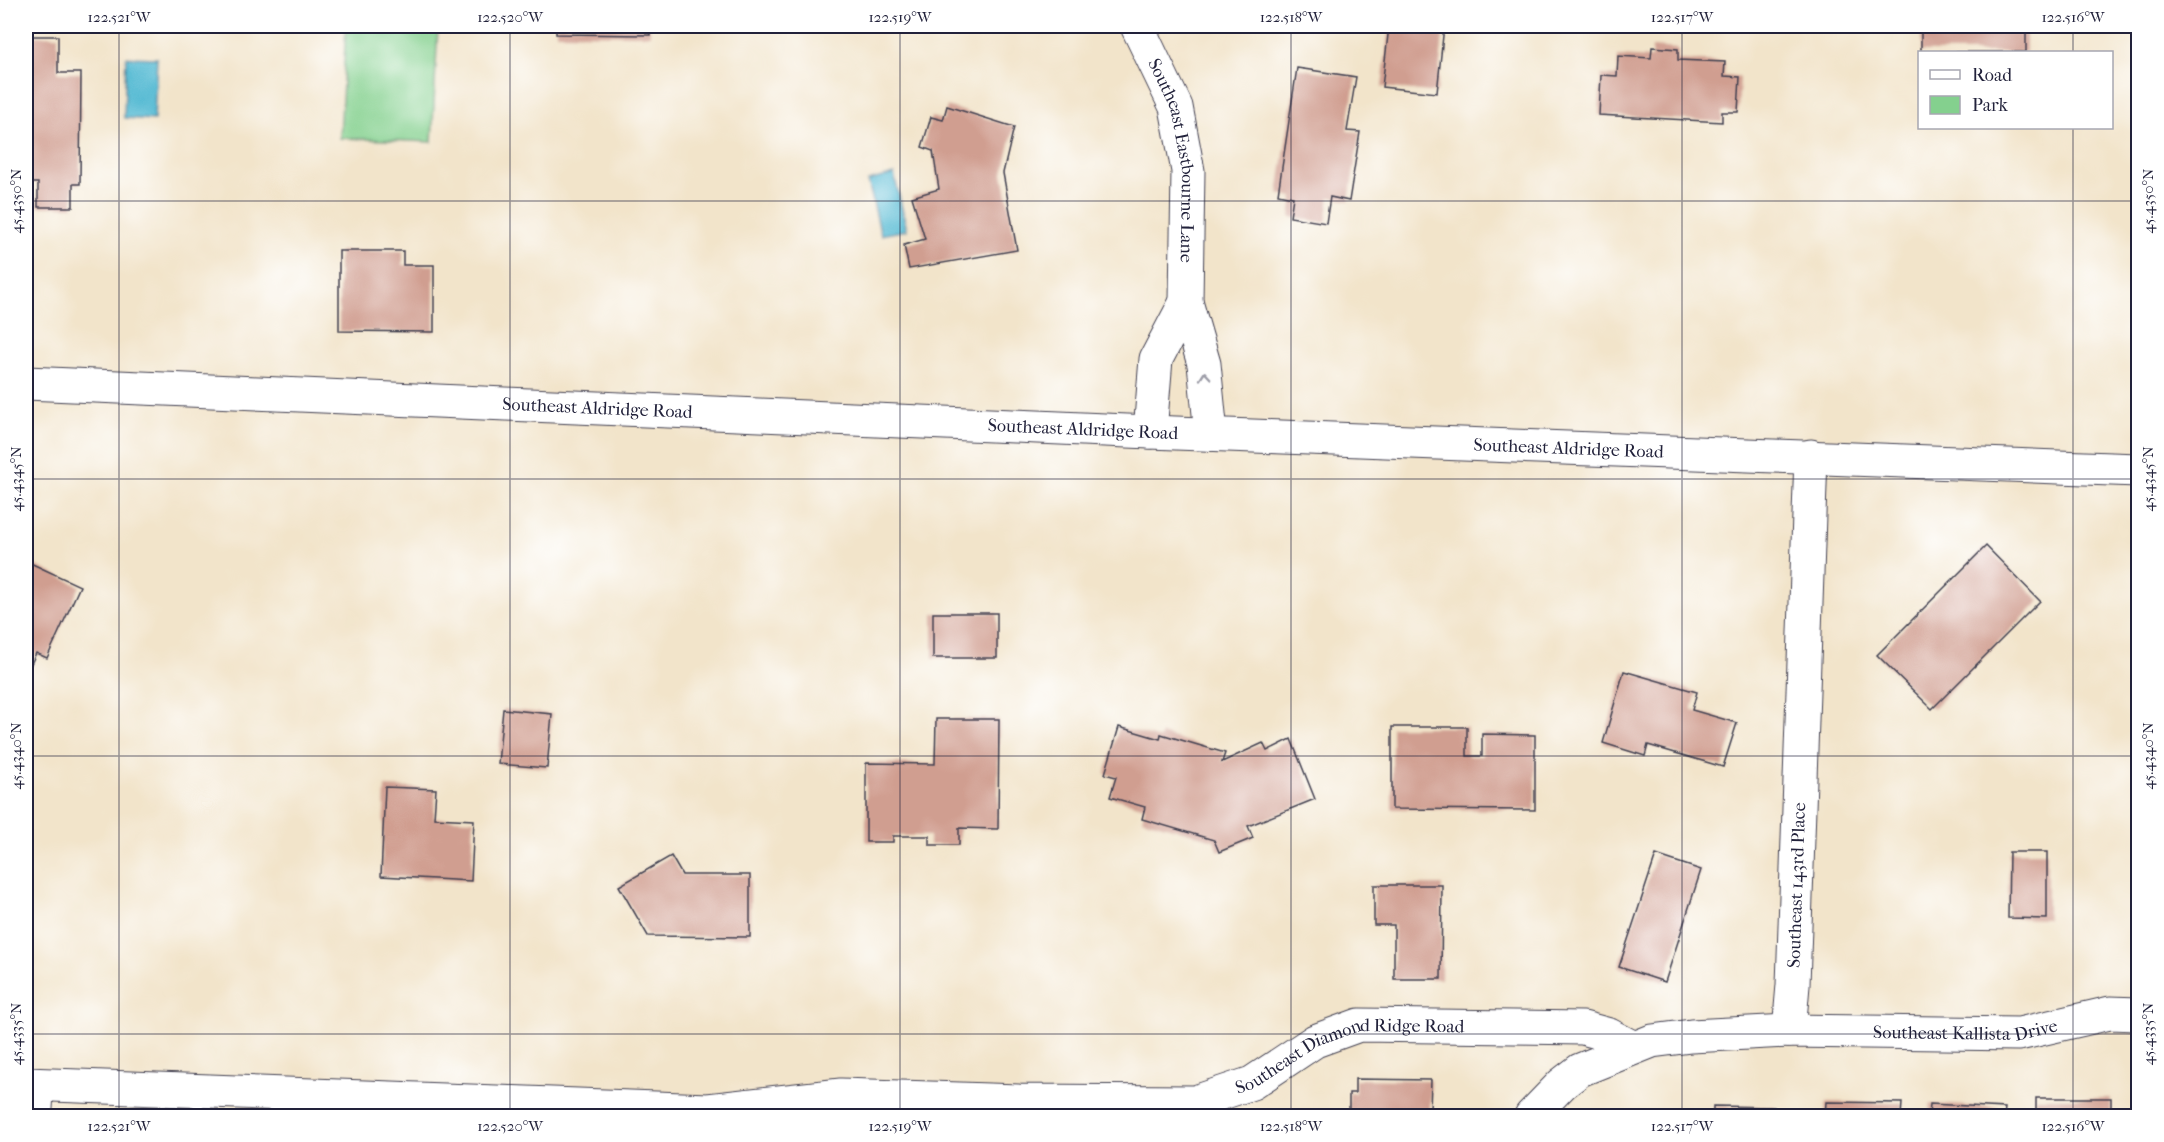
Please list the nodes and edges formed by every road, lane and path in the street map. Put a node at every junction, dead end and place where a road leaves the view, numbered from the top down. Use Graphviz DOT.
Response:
graph roads {
  1 [pos="1137,26"];
  2 [pos="1186,302"];
  3 [pos="26,383"];
  4 [pos="1150,432"];
  5 [pos="1211,434"];
  6 [pos="1811,456"];
  7 [pos="2139,470"];
  8 [pos="2139,1014"];
  9 [pos="1789,1031"];
  10 [pos="1632,1047"];
  11 [pos="37,1095"];
  12 [pos="1531,1116"];
  1 -- 2 [label="street, Southeast Eastbourne Lane"];
  2 -- 4 [label="street"];
  5 -- 2 [label="street, one-way"];
  3 -- 4 [label="street, Southeast Aldridge Road"];
  4 -- 5 [label="street, Southeast Aldridge Road"];
  5 -- 6 [label="street, Southeast Aldridge Road"];
  6 -- 7 [label="street, Southeast Aldridge Road"];
  6 -- 9 [label="street, Southeast 143rd Place"];
  8 -- 9 [label="street, Southeast Kallista Drive"];
  9 -- 10 [label="street"];
  10 -- 11 [label="street, Southeast Diamond Ridge Road"];
  10 -- 12 [label="street"];
}
